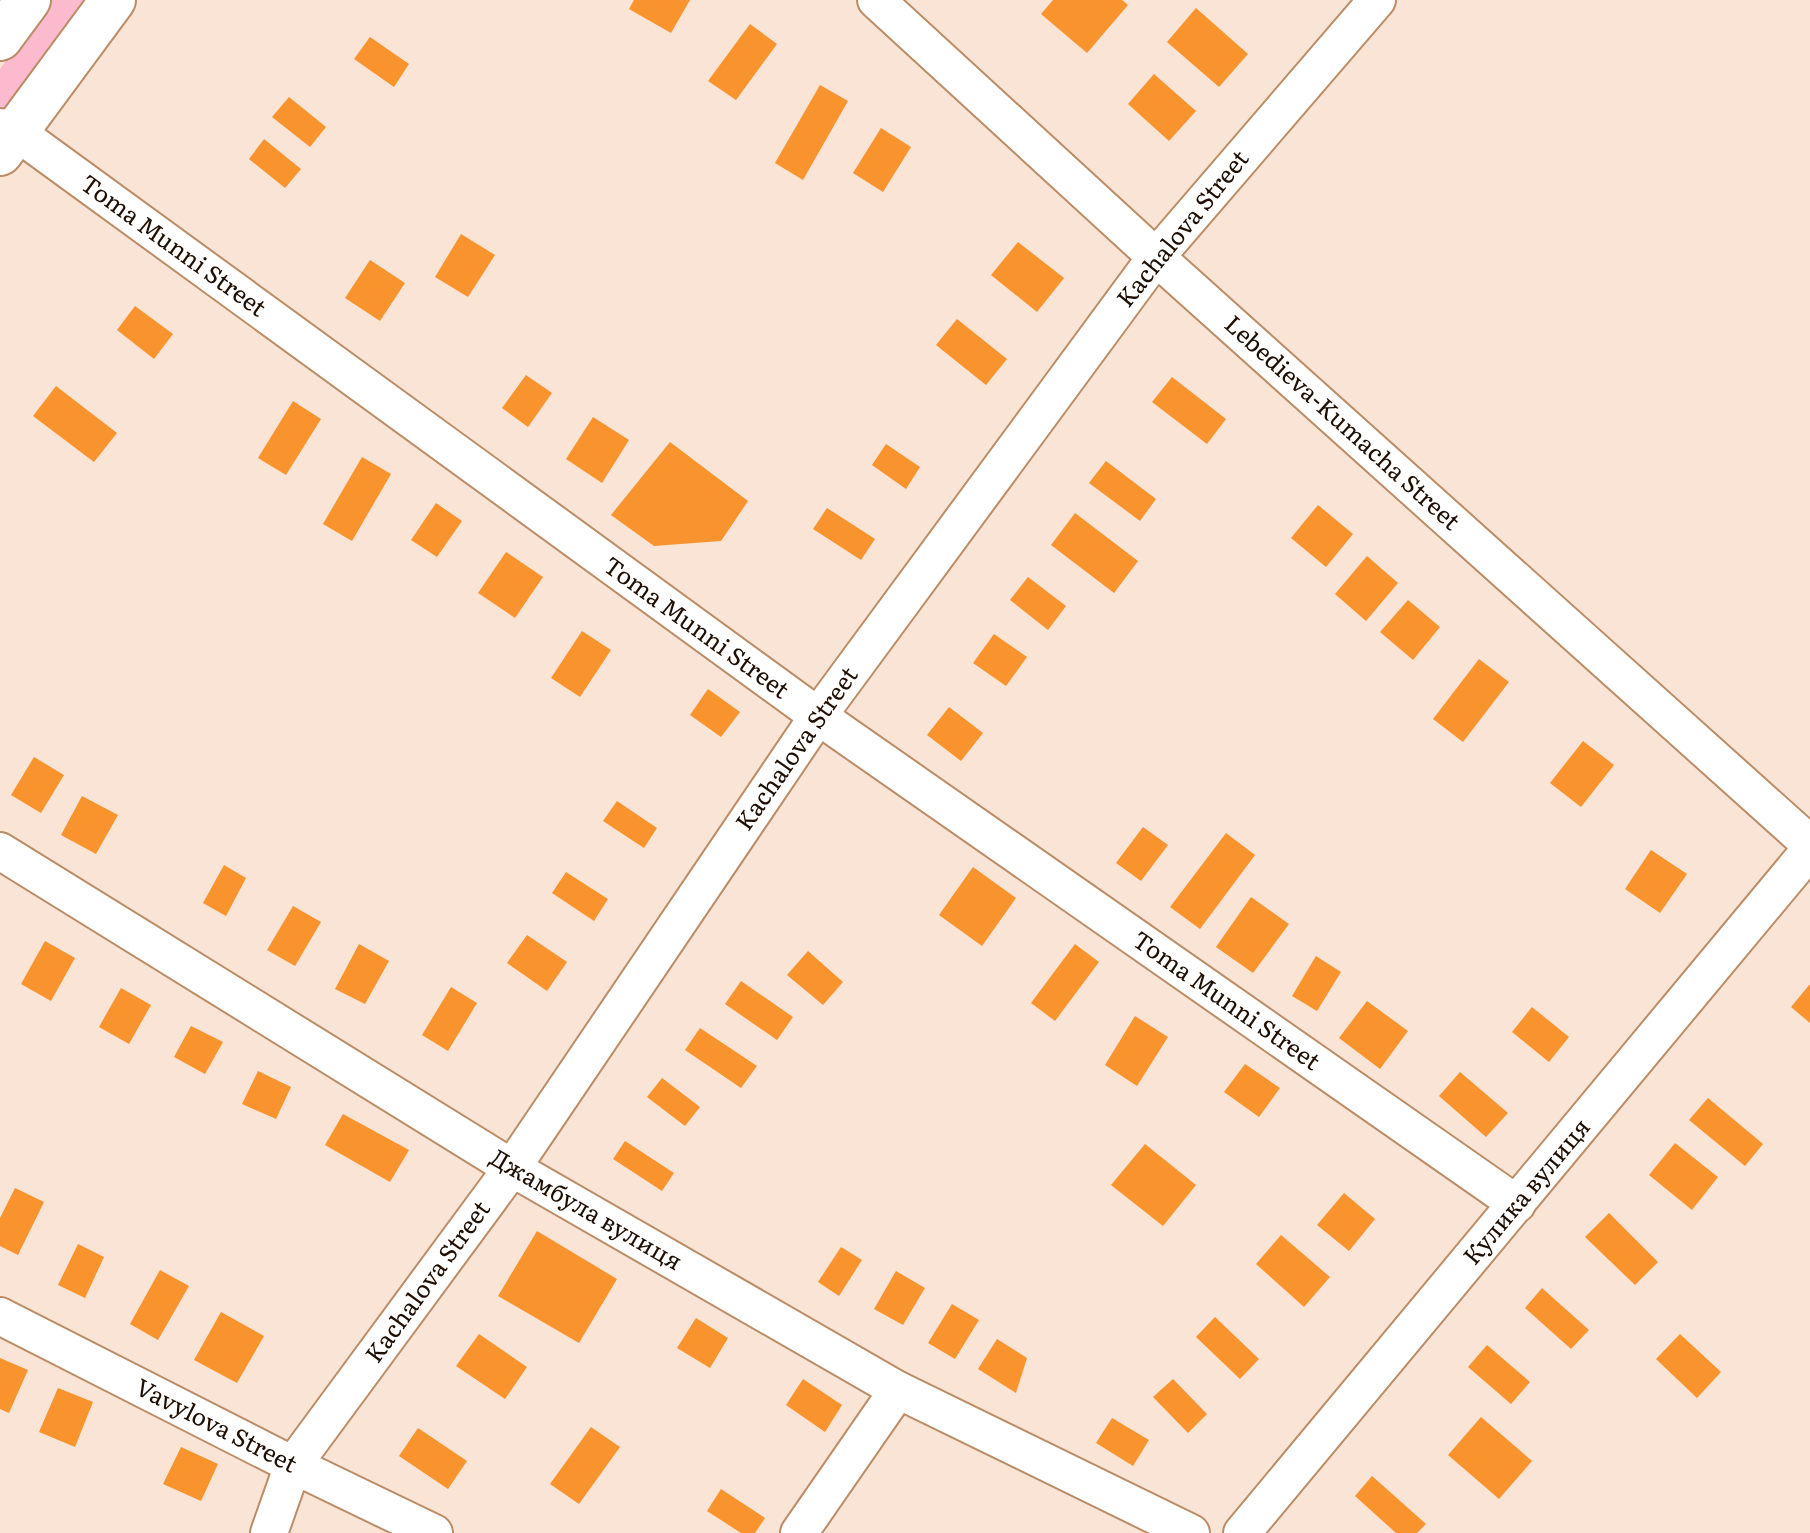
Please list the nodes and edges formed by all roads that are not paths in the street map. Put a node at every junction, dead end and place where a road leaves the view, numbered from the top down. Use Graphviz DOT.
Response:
graph roads {
  1 [pos="28,0"];
  2 [pos="113,0"];
  3 [pos="876,0"];
  4 [pos="1377,0"];
  5 [pos="0,38"];
  6 [pos="5,137"];
  7 [pos="1156,257"];
  8 [pos="818,716"];
  9 [pos="1810,847"];
  10 [pos="0,851"];
  11 [pos="512,1168"];
  12 [pos="1517,1204"];
  13 [pos="0,1316"];
  14 [pos="898,1390"];
  15 [pos="293,1465"];
  16 [pos="269,1533"];
  17 [pos="434,1533"];
  18 [pos="799,1533"];
  19 [pos="1191,1533"];
  20 [pos="1242,1533"];
  1 -- 5 [label="main road"];
  2 -- 6 [label="main road"];
  3 -- 7 [label="street, Lebedieva-Kumacha Street"];
  4 -- 7 [label="street, Kachalova Street"];
  6 -- 8 [label="street, Toma Munni Street"];
  7 -- 8 [label="street, Kachalova Street"];
  7 -- 9 [label="street, Lebedieva-Kumacha Street"];
  8 -- 11 [label="street, Kachalova Street"];
  8 -- 12 [label="street, Toma Munni Street"];
  9 -- 12 [label="street, Кулика вулиця"];
  10 -- 11 [label="street, Джамбула вулиця"];
  11 -- 14 [label="street, Джамбула вулиця"];
  11 -- 15 [label="street, Kachalova Street"];
  12 -- 20 [label="street, Кулика вулиця"];
  13 -- 15 [label="street, Vavylova Street"];
  14 -- 18 [label="street"];
  14 -- 19 [label="street, Джамбула вулиця"];
  15 -- 16 [label="street, Kachalova Street"];
  15 -- 17 [label="street, Vavylova Street"];
}
